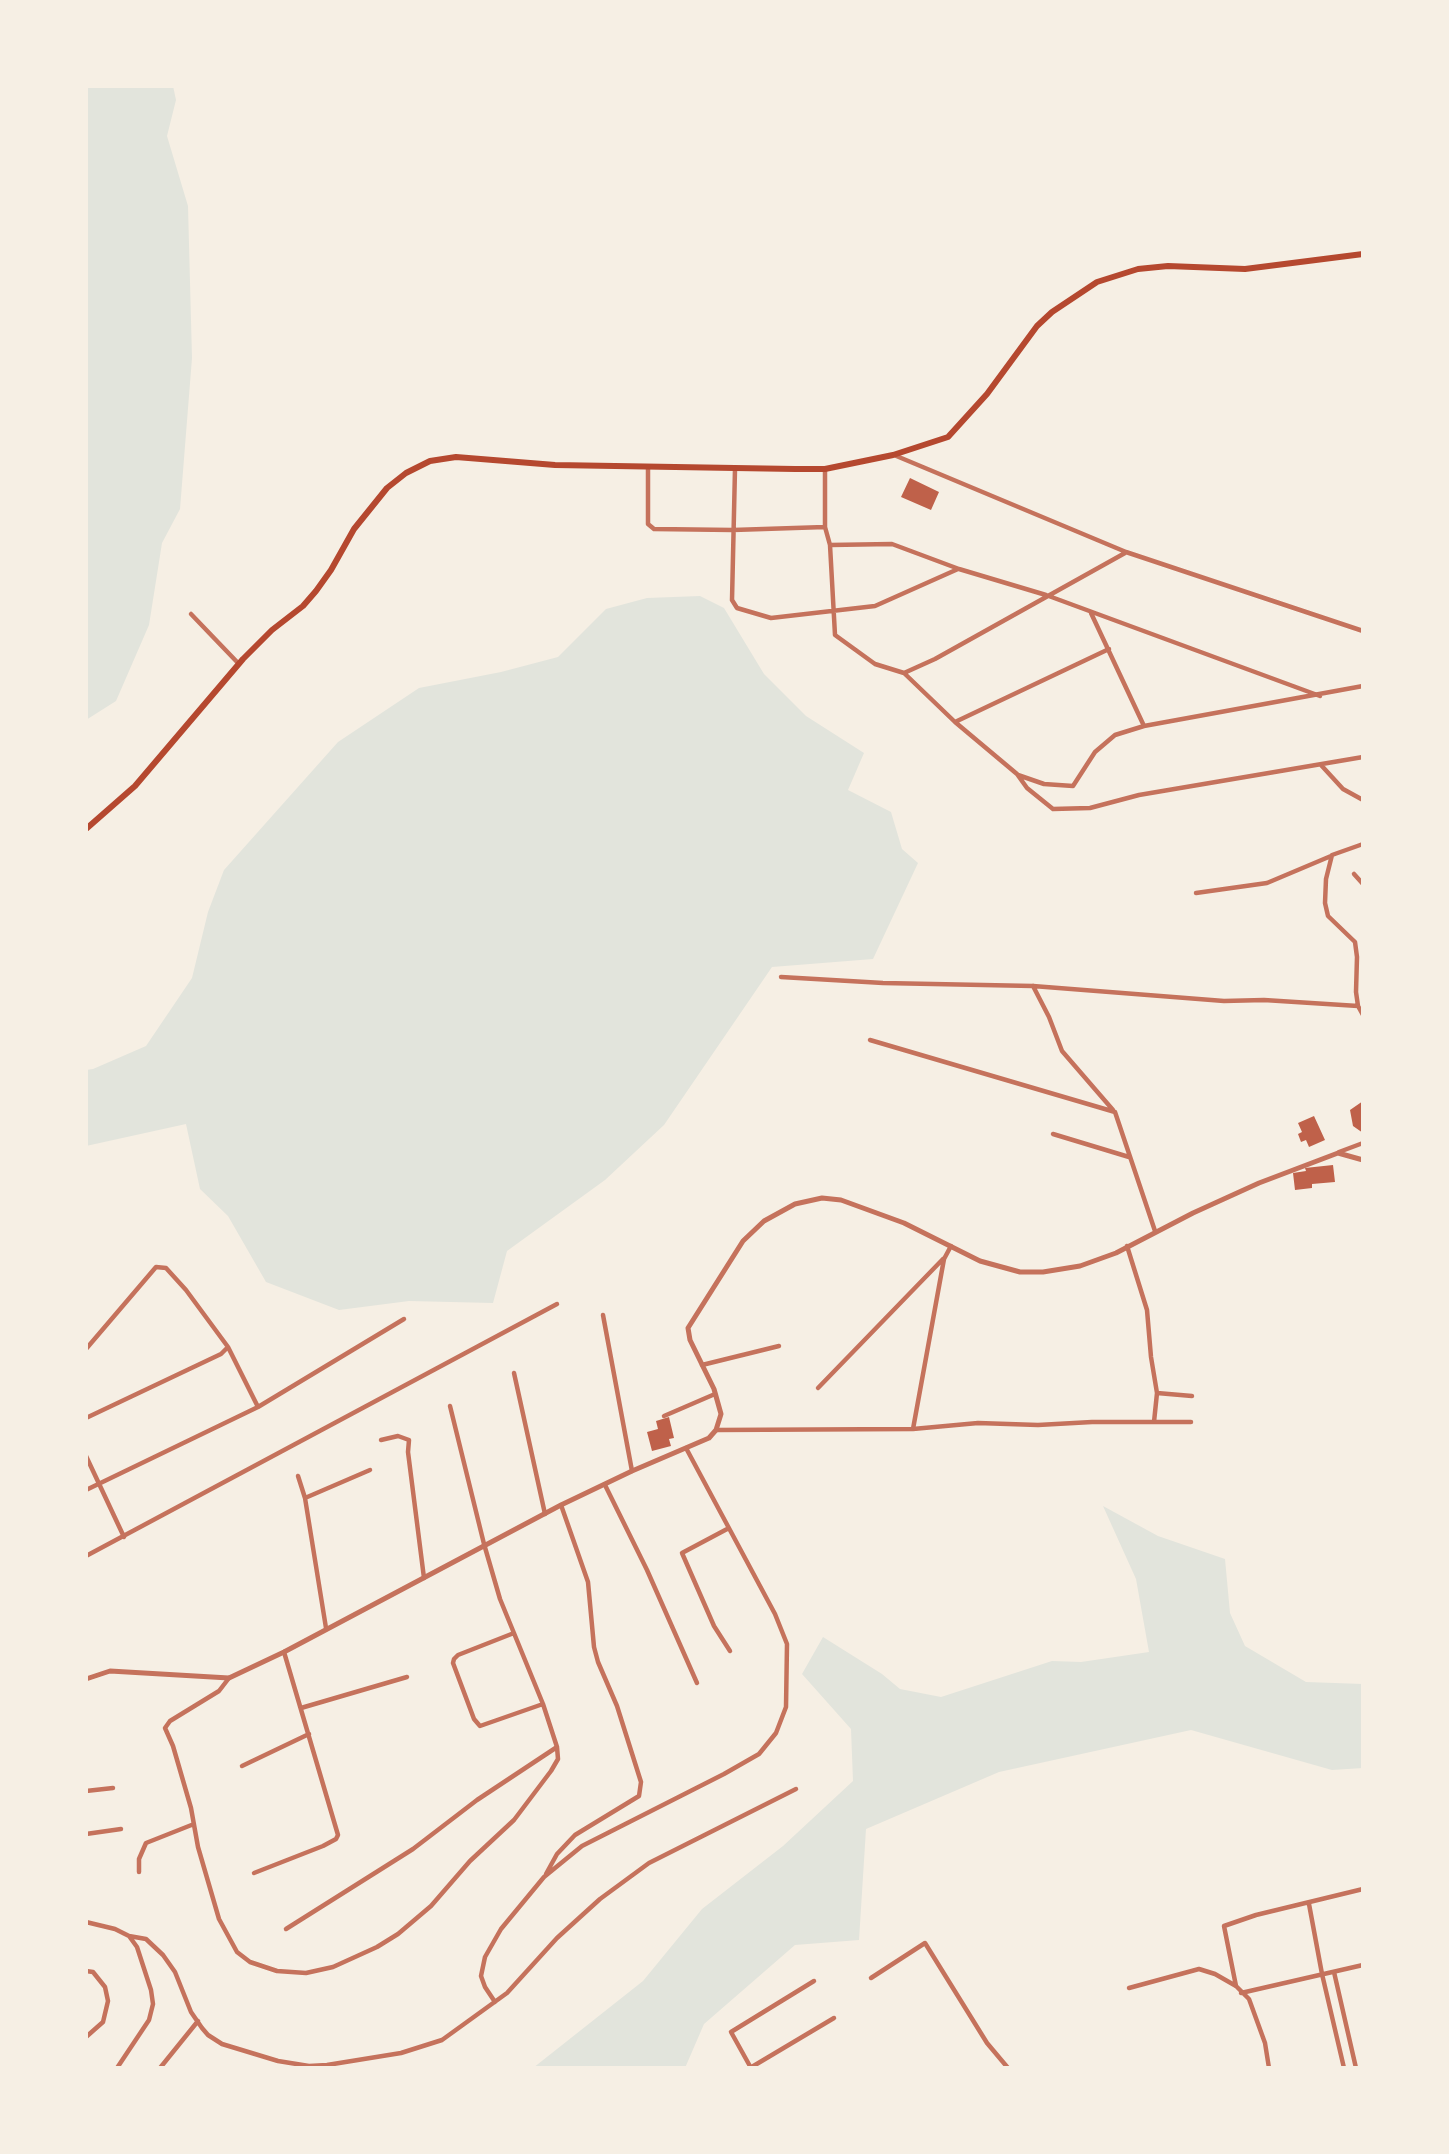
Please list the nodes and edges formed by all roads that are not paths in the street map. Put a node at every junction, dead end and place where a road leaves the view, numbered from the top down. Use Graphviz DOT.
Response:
graph roads {
  1 [pos="1363,254"];
  2 [pos="893,455"];
  3 [pos="648,468"];
  4 [pos="825,468"];
  5 [pos="735,469"];
  6 [pos="825,527"];
  7 [pos="733,530"];
  8 [pos="830,545"];
  9 [pos="1126,552"];
  10 [pos="959,569"];
  11 [pos="1046,595"];
  12 [pos="835,611"];
  13 [pos="1091,612"];
  14 [pos="191,614"];
  15 [pos="1363,631"];
  16 [pos="1109,649"];
  17 [pos="238,663"];
  18 [pos="904,673"];
  19 [pos="1363,686"];
  20 [pos="1320,696"];
  21 [pos="955,722"];
  22 [pos="1144,726"];
  23 [pos="1363,757"];
  24 [pos="1320,764"];
  25 [pos="1017,774"];
  26 [pos="1363,800"];
  27 [pos="86,829"];
  28 [pos="1363,844"];
  29 [pos="1332,855"];
  30 [pos="1354,874"];
  31 [pos="1363,884"];
  32 [pos="1196,893"];
  33 [pos="781,977"];
  34 [pos="1033,986"];
  35 [pos="1359,1006"];
  36 [pos="1363,1015"];
  37 [pos="870,1040"];
  38 [pos="1115,1112"];
  39 [pos="1053,1134"];
  40 [pos="1363,1143"];
  41 [pos="1338,1153"];
  42 [pos="1130,1157"];
  43 [pos="1363,1160"];
  44 [pos="1155,1231"];
  45 [pos="951,1246"];
  46 [pos="1127,1247"];
  47 [pos="944,1259"];
  48 [pos="557,1304"];
  49 [pos="603,1315"];
  50 [pos="404,1319"];
  51 [pos="779,1346"];
  52 [pos="228,1347"];
  53 [pos="86,1349"];
  54 [pos="702,1365"];
  55 [pos="514,1373"];
  56 [pos="818,1388"];
  57 [pos="1157,1393"];
  58 [pos="716,1394"];
  59 [pos="1192,1396"];
  60 [pos="450,1406"];
  61 [pos="258,1407"];
  62 [pos="664,1416"];
  63 [pos="86,1418"];
  64 [pos="1154,1422"];
  65 [pos="1191,1422"];
  66 [pos="913,1429"];
  67 [pos="716,1430"];
  68 [pos="381,1440"];
  69 [pos="686,1448"];
  70 [pos="86,1456"];
  71 [pos="370,1469"];
  72 [pos="632,1471"];
  73 [pos="298,1476"];
  74 [pos="99,1484"];
  75 [pos="605,1485"];
  76 [pos="86,1490"];
  77 [pos="305,1498"];
  78 [pos="561,1505"];
  79 [pos="545,1514"];
  80 [pos="729,1528"];
  81 [pos="124,1537"];
  82 [pos="484,1544"];
  83 [pos="86,1556"];
  84 [pos="424,1578"];
  85 [pos="326,1629"];
  86 [pos="514,1633"];
  87 [pos="284,1651"];
  88 [pos="730,1651"];
  89 [pos="407,1677"];
  90 [pos="229,1678"];
  91 [pos="86,1679"];
  92 [pos="697,1683"];
  93 [pos="543,1704"];
  94 [pos="301,1708"];
  95 [pos="309,1734"];
  96 [pos="557,1746"];
  97 [pos="242,1766"];
  98 [pos="113,1788"];
  99 [pos="796,1789"];
  100 [pos="86,1791"];
  101 [pos="194,1824"];
  102 [pos="121,1829"];
  103 [pos="86,1834"];
  104 [pos="139,1872"];
  105 [pos="254,1873"];
  106 [pos="544,1877"];
  107 [pos="1363,1889"];
  108 [pos="1309,1904"];
  109 [pos="86,1922"];
  110 [pos="286,1929"];
  111 [pos="129,1936"];
  112 [pos="1363,1965"];
  113 [pos="86,1971"];
  114 [pos="1335,1972"];
  115 [pos="1322,1974"];
  116 [pos="871,1978"];
  117 [pos="814,1980"];
  118 [pos="1236,1986"];
  119 [pos="1129,1988"];
  120 [pos="1240,1993"];
  121 [pos="495,2002"];
  122 [pos="834,2018"];
  123 [pos="198,2021"];
  124 [pos="86,2037"];
  125 [pos="117,2068"];
  126 [pos="160,2068"];
  127 [pos="750,2068"];
  128 [pos="1008,2068"];
  129 [pos="1269,2068"];
  130 [pos="1344,2068"];
  131 [pos="1356,2068"];
  1 -- 2 [label="main road"];
  2 -- 4 [label="main road"];
  2 -- 9 [label="street"];
  3 -- 5 [label="main road"];
  3 -- 7 [label="street"];
  3 -- 17 [label="main road"];
  4 -- 5 [label="main road"];
  4 -- 6 [label="street"];
  5 -- 7 [label="street"];
  6 -- 7 [label="street"];
  6 -- 8 [label="street"];
  7 -- 12 [label="street"];
  8 -- 10 [label="street"];
  8 -- 12 [label="street"];
  9 -- 11 [label="street"];
  9 -- 15 [label="street"];
  10 -- 11 [label="street"];
  10 -- 12 [label="street"];
  11 -- 13 [label="street"];
  11 -- 18 [label="street"];
  12 -- 18 [label="street"];
  13 -- 16 [label="street"];
  13 -- 20 [label="street"];
  14 -- 17 [label="street"];
  16 -- 21 [label="street"];
  16 -- 22 [label="street"];
  17 -- 27 [label="main road"];
  18 -- 21 [label="street"];
  19 -- 20 [label="street"];
  20 -- 22 [label="street"];
  21 -- 25 [label="street"];
  22 -- 25 [label="street"];
  23 -- 24 [label="street"];
  24 -- 25 [label="street"];
  24 -- 26 [label="street"];
  28 -- 29 [label="street"];
  29 -- 32 [label="street"];
  29 -- 35 [label="street"];
  30 -- 31 [label="street"];
  33 -- 34 [label="street"];
  34 -- 35 [label="street"];
  34 -- 38 [label="street"];
  35 -- 36 [label="street"];
  37 -- 38 [label="street"];
  38 -- 42 [label="street"];
  39 -- 42 [label="street"];
  40 -- 41 [label="street"];
  41 -- 43 [label="street"];
  41 -- 44 [label="street"];
  42 -- 44 [label="street"];
  44 -- 46 [label="street"];
  45 -- 46 [label="street"];
  45 -- 47 [label="street"];
  45 -- 54 [label="street"];
  46 -- 57 [label="street"];
  47 -- 56 [label="street"];
  47 -- 66 [label="street"];
  48 -- 81 [label="street"];
  49 -- 72 [label="street"];
  50 -- 61 [label="street"];
  51 -- 54 [label="street"];
  52 -- 53 [label="street"];
  52 -- 61 [label="street"];
  52 -- 63 [label="street"];
  54 -- 58 [label="street"];
  55 -- 79 [label="street"];
  57 -- 59 [label="street"];
  57 -- 64 [label="street"];
  58 -- 62 [label="street"];
  58 -- 67 [label="street"];
  60 -- 82 [label="street"];
  61 -- 74 [label="street"];
  64 -- 65 [label="street"];
  64 -- 66 [label="street"];
  66 -- 67 [label="street"];
  67 -- 69 [label="street"];
  68 -- 84 [label="street"];
  69 -- 72 [label="street"];
  69 -- 80 [label="street"];
  70 -- 74 [label="street"];
  71 -- 77 [label="street"];
  72 -- 75 [label="street"];
  73 -- 77 [label="street"];
  74 -- 76 [label="street"];
  74 -- 81 [label="street"];
  75 -- 78 [label="street"];
  75 -- 92 [label="street"];
  77 -- 85 [label="street"];
  78 -- 79 [label="street"];
  78 -- 106 [label="street"];
  79 -- 82 [label="street"];
  80 -- 88 [label="street"];
  80 -- 106 [label="street"];
  81 -- 83 [label="street"];
  82 -- 84 [label="street"];
  82 -- 86 [label="street"];
  84 -- 85 [label="street"];
  85 -- 87 [label="street"];
  86 -- 93 [label="street"];
  86 -- 93 [label="street"];
  87 -- 90 [label="street"];
  87 -- 94 [label="street"];
  89 -- 94 [label="street"];
  90 -- 91 [label="street"];
  90 -- 101 [label="street"];
  93 -- 96 [label="street"];
  94 -- 95 [label="street"];
  95 -- 97 [label="street"];
  95 -- 105 [label="street"];
  96 -- 101 [label="street"];
  96 -- 110 [label="street"];
  98 -- 100 [label="street"];
  99 -- 121 [label="street"];
  101 -- 104 [label="street"];
  102 -- 103 [label="street"];
  106 -- 121 [label="street"];
  107 -- 108 [label="street"];
  108 -- 115 [label="street"];
  108 -- 118 [label="street"];
  109 -- 111 [label="street"];
  111 -- 123 [label="street"];
  111 -- 125 [label="street"];
  112 -- 114 [label="street"];
  113 -- 124 [label="street"];
  114 -- 115 [label="street"];
  114 -- 131 [label="street"];
  115 -- 120 [label="street"];
  115 -- 130 [label="street"];
  116 -- 128 [label="street"];
  117 -- 127 [label="street"];
  118 -- 119 [label="street"];
  118 -- 120 [label="street"];
  120 -- 129 [label="street"];
  121 -- 123 [label="street"];
  122 -- 127 [label="street"];
  123 -- 126 [label="street"];
}
